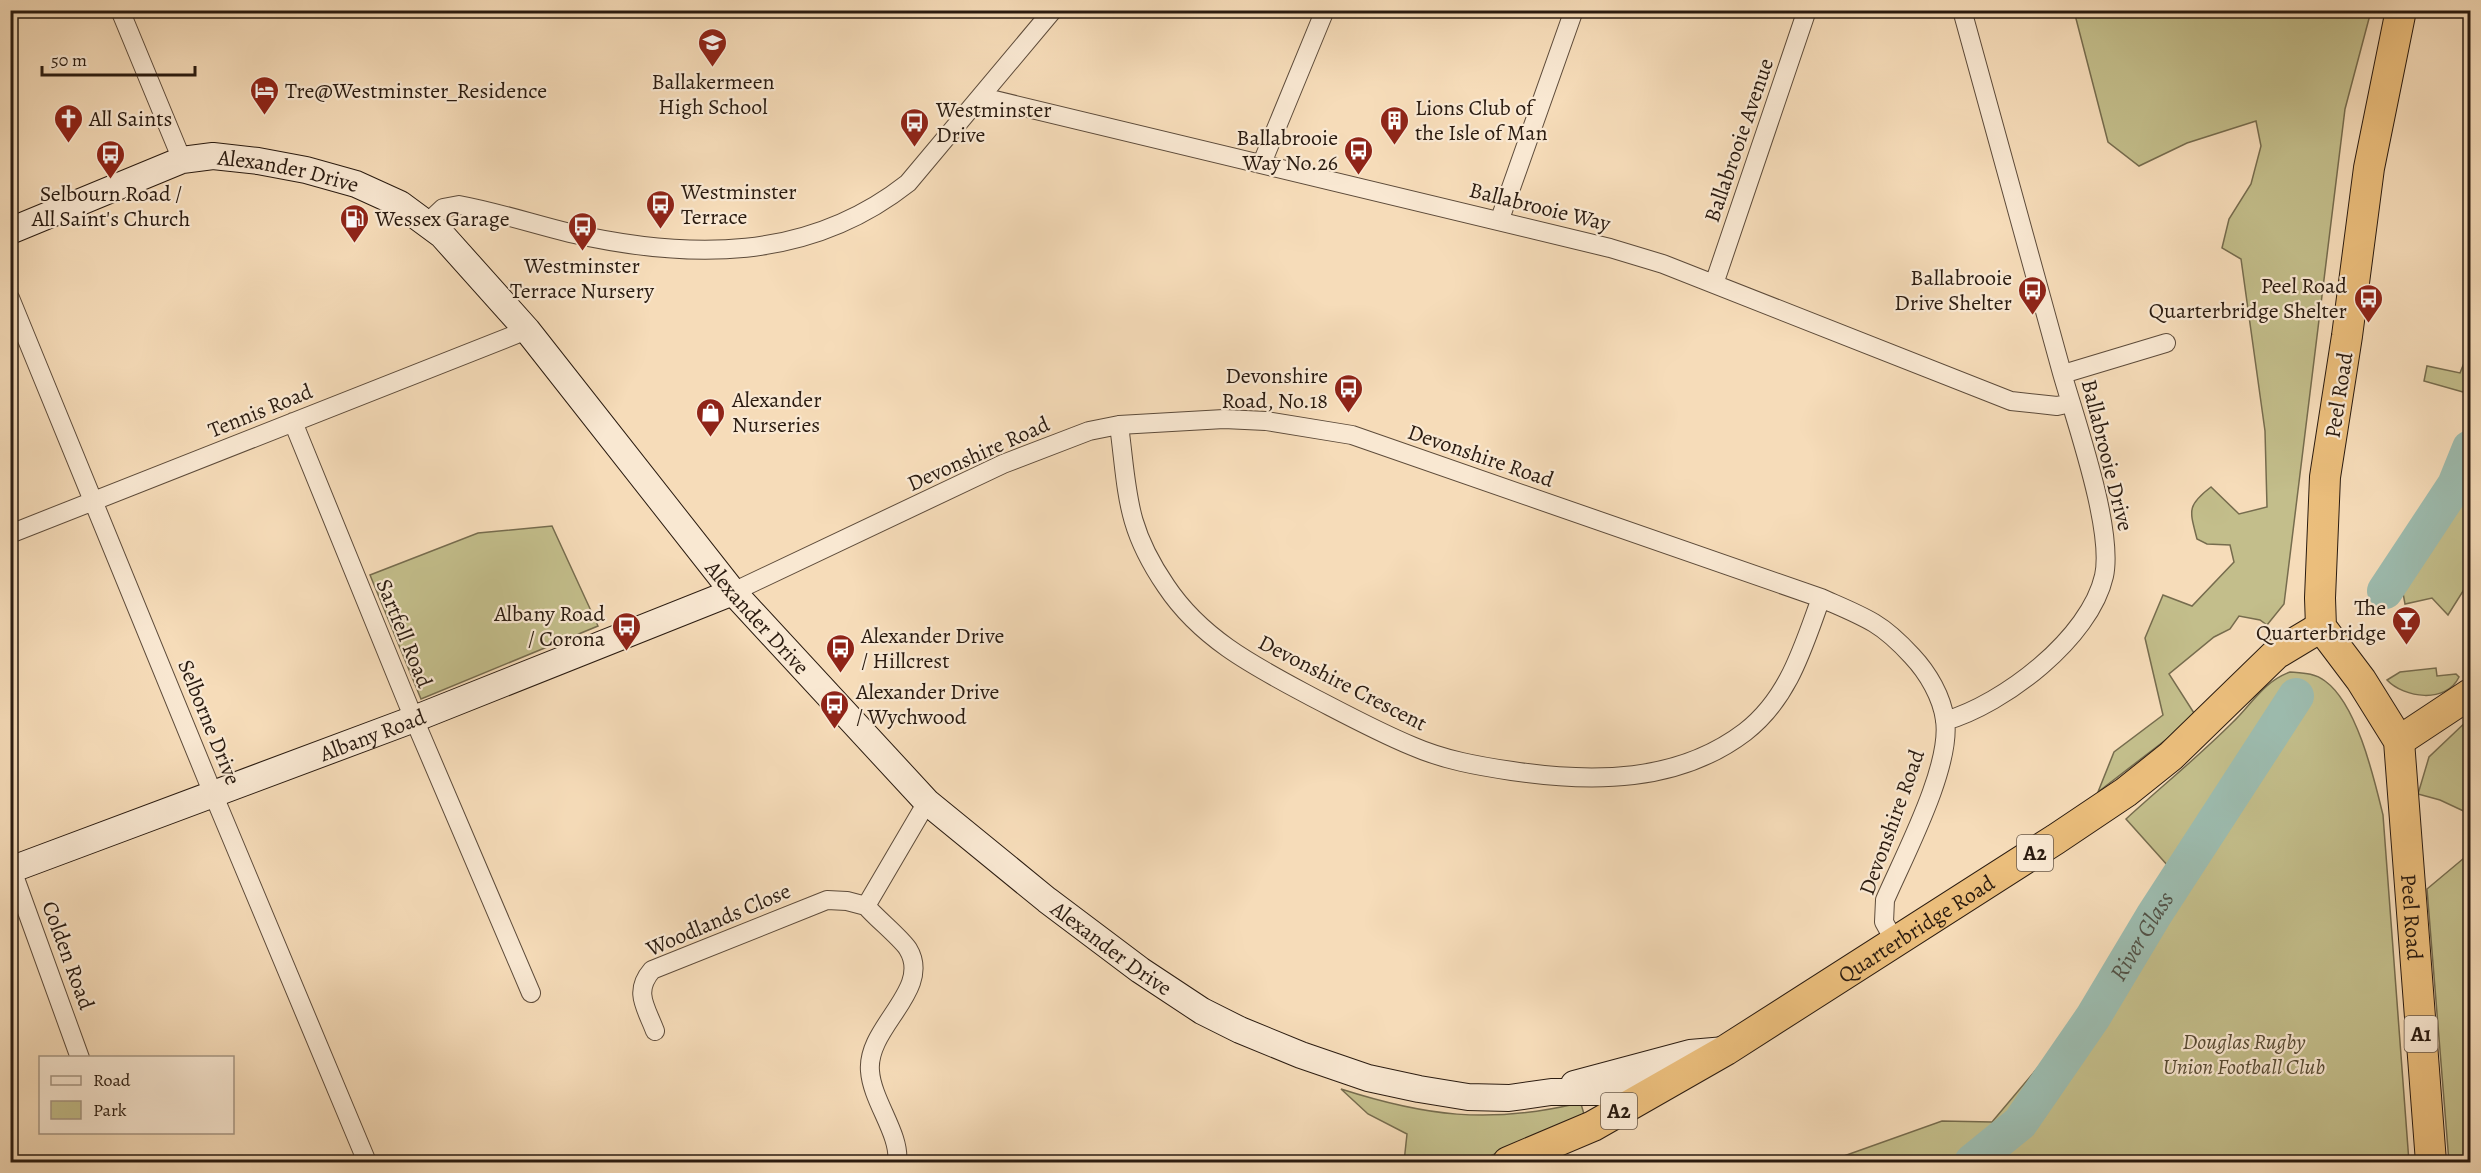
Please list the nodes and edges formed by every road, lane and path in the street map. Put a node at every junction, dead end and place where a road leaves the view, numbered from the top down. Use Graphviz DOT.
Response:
graph roads {
  1 [pos="120,10"];
  2 [pos="1053,10"];
  3 [pos="1325,10"];
  4 [pos="1574,10"];
  5 [pos="1807,10"];
  6 [pos="1962,10"];
  7 [pos="2401,10"];
  8 [pos="982,96"];
  9 [pos="182,160"];
  10 [pos="1262,163"];
  11 [pos="1500,219"];
  12 [pos="427,223"];
  13 [pos="10,231"];
  14 [pos="1714,284"];
  15 [pos="10,298"];
  16 [pos="527,330"];
  17 [pos="2166,343"];
  18 [pos="2063,374"];
  19 [pos="2071,403"];
  20 [pos="293,422"];
  21 [pos="1119,425"];
  22 [pos="95,501"];
  23 [pos="10,534"];
  24 [pos="733,592"];
  25 [pos="1821,598"];
  26 [pos="2326,632"];
  27 [pos="2470,694"];
  28 [pos="414,719"];
  29 [pos="1946,721"];
  30 [pos="2399,741"];
  31 [pos="213,794"];
  32 [pos="927,802"];
  33 [pos="11,870"];
  34 [pos="866,906"];
  35 [pos="1894,940"];
  36 [pos="531,993"];
  37 [pos="656,1031"];
  38 [pos="1726,1050"];
  39 [pos="80,1056"];
  40 [pos="1663,1086"];
  41 [pos="1551,1092"];
  42 [pos="367,1162"];
  43 [pos="897,1162"];
  44 [pos="1508,1162"];
  45 [pos="2431,1162"];
  1 -- 9 [label="street"];
  2 -- 8 [label="street"];
  3 -- 10 [label="street"];
  4 -- 11 [label="street"];
  5 -- 14 [label="street, Ballabrooie Avenue"];
  6 -- 18 [label="street, Ballabrooie Drive"];
  7 -- 26 [label="highway, Peel Road"];
  8 -- 10 [label="street, Ballabrooie Way"];
  8 -- 12 [label="street"];
  9 -- 12 [label="main road, Alexander Drive"];
  9 -- 13 [label="main road, Alexander Drive"];
  10 -- 11 [label="street, Ballabrooie Way"];
  11 -- 14 [label="street, Ballabrooie Way"];
  12 -- 16 [label="main road, Alexander Drive"];
  14 -- 19 [label="street, Ballabrooie Way"];
  15 -- 22 [label="street, Selborne Drive"];
  16 -- 20 [label="street, Tennis Road"];
  16 -- 24 [label="main road, Alexander Drive"];
  17 -- 18 [label="street, Ballabrooie Drive"];
  18 -- 19 [label="street, Ballabrooie Drive"];
  19 -- 29 [label="street, Ballabrooie Drive"];
  20 -- 22 [label="street, Tennis Road"];
  20 -- 28 [label="street, Sartfell Road"];
  21 -- 24 [label="street, Devonshire Road"];
  21 -- 25 [label="street, Devonshire Road"];
  21 -- 25 [label="street, Devonshire Crescent"];
  22 -- 23 [label="street, Tennis Road"];
  22 -- 31 [label="street, Selborne Drive"];
  24 -- 28 [label="main road, Albany Road"];
  24 -- 32 [label="main road, Alexander Drive"];
  25 -- 29 [label="street, Devonshire Road"];
  26 -- 30 [label="highway, Peel Road / A1"];
  26 -- 35 [label="highway, Quarterbridge Road / A2"];
  27 -- 30 [label="highway"];
  28 -- 31 [label="main road, Albany Road"];
  28 -- 36 [label="street, Sartfell Road"];
  29 -- 35 [label="street, Devonshire Road"];
  30 -- 45 [label="highway, Peel Road / A1"];
  31 -- 33 [label="main road, Albany Road"];
  31 -- 42 [label="street, Selborne Drive"];
  32 -- 34 [label="street"];
  32 -- 41 [label="main road, Alexander Drive"];
  33 -- 39 [label="street, Colden Road"];
  34 -- 37 [label="street, Woodlands Close"];
  34 -- 43 [label="street"];
  35 -- 38 [label="highway, Quarterbridge Road / A2"];
  38 -- 40 [label="highway, Quarterbridge Road / A2"];
  38 -- 41 [label="main road, Alexander Drive"];
  40 -- 41 [label="main road, Alexander Drive"];
  40 -- 44 [label="highway, Quarterbridge Road / A2"];
}
